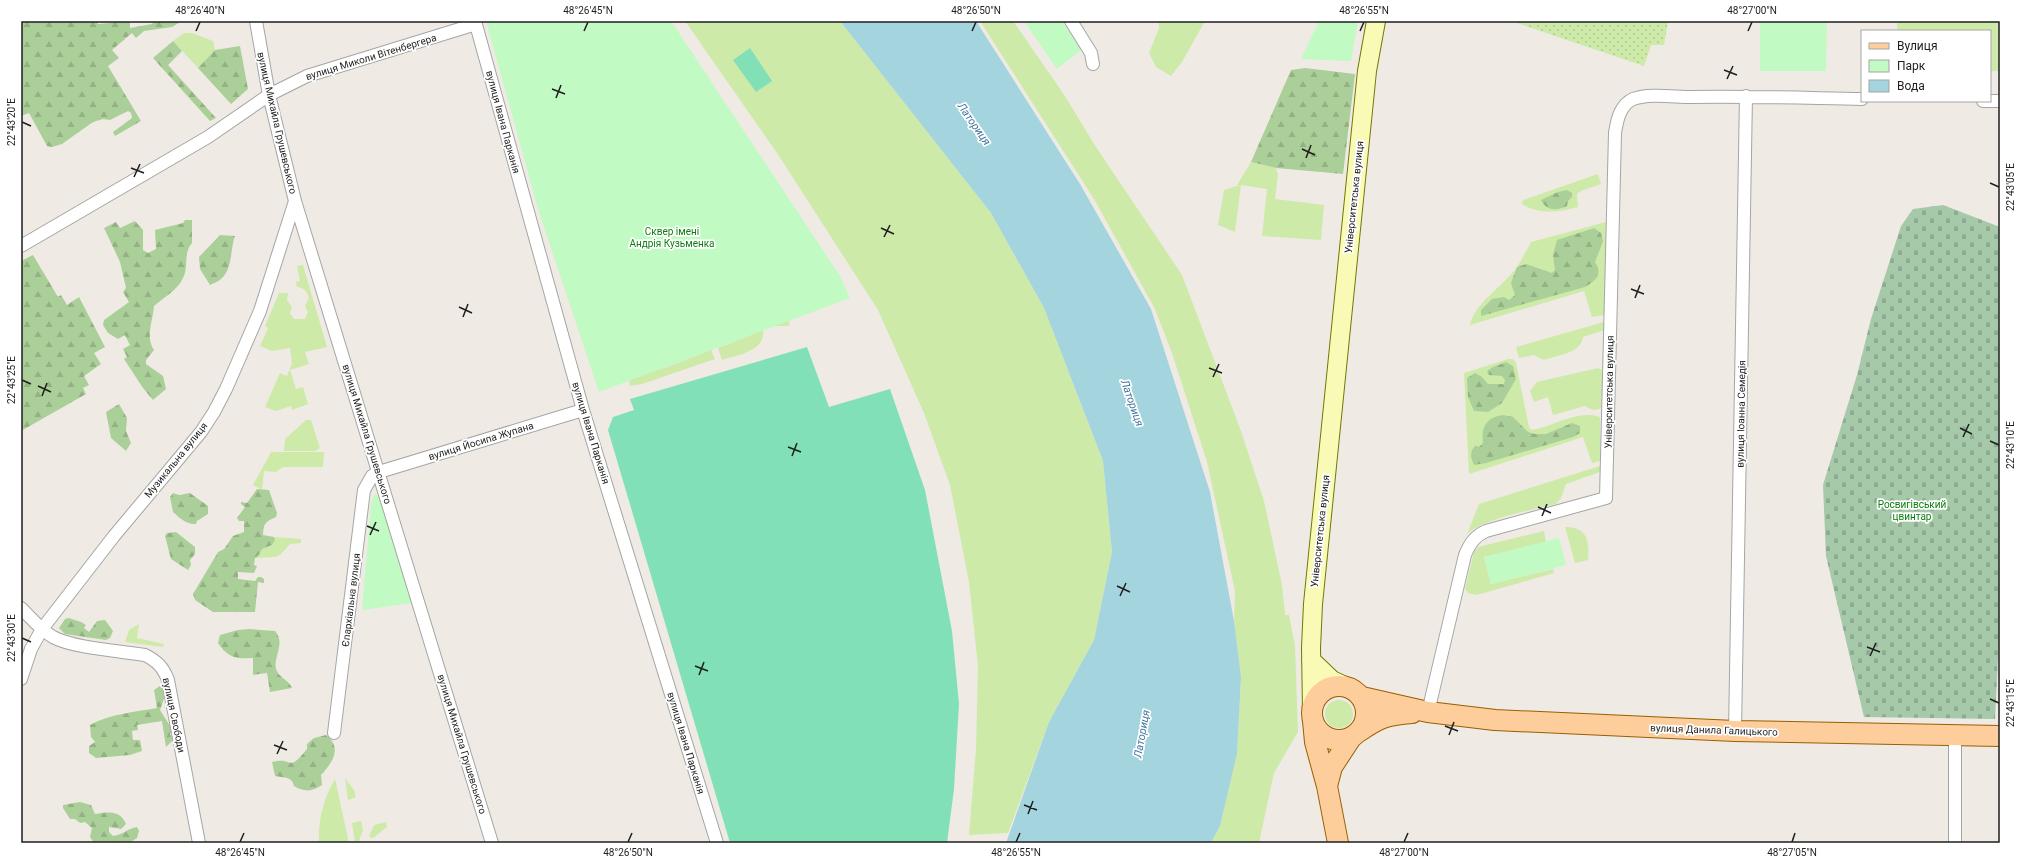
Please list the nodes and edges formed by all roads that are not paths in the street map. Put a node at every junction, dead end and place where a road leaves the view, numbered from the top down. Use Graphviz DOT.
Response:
graph roads {
  1 [pos="256,21"];
  2 [pos="1071,21"];
  3 [pos="1376,21"];
  4 [pos="476,22"];
  5 [pos="1093,64"];
  6 [pos="269,95"];
  7 [pos="1746,96"];
  8 [pos="1861,99"];
  9 [pos="295,201"];
  10 [pos="21,246"];
  11 [pos="583,410"];
  12 [pos="379,472"];
  13 [pos="21,608"];
  14 [pos="42,629"];
  15 [pos="1311,660"];
  16 [pos="21,678"];
  17 [pos="1345,686"];
  18 [pos="1362,697"];
  19 [pos="1428,712"];
  20 [pos="1313,716"];
  21 [pos="1735,731"];
  22 [pos="334,733"];
  23 [pos="1355,734"];
  24 [pos="1955,735"];
  25 [pos="2000,736"];
  26 [pos="1327,786"];
  27 [pos="199,843"];
  28 [pos="492,843"];
  29 [pos="716,843"];
  30 [pos="1338,843"];
  31 [pos="1956,843"];
  1 -- 6 [label="street, вулиця Михайла Грушевського"];
  2 -- 5 [label="street"];
  3 -- 15 [label="main road, Університетська вулиця"];
  4 -- 6 [label="street, вулиця Миколи Вітенбергера"];
  4 -- 11 [label="street, вулиця Івана Парканія"];
  6 -- 9 [label="street, вулиця Михайла Грушевського"];
  6 -- 10 [label="street, вулиця Миколи Вітенбергера"];
  7 -- 8 [label="street, Університетська вулиця"];
  7 -- 19 [label="street, Університетська вулиця"];
  7 -- 21 [label="street, вулиця Іоанна Семедія"];
  9 -- 12 [label="street, вулиця Михайла Грушевського"];
  9 -- 14 [label="street, Музикальна вулиця"];
  11 -- 12 [label="street, вулиця Йосипа Жупана"];
  11 -- 29 [label="street, вулиця Івана Парканія"];
  12 -- 22 [label="street, Єпархіальна вулиця"];
  12 -- 28 [label="street, вулиця Михайла Грушевського"];
  13 -- 14 [label="street, вулиця Свободи"];
  14 -- 16 [label="street, Музикальна вулиця"];
  14 -- 27 [label="street, вулиця Свободи"];
  15 -- 17 [label="main road"];
  15 -- 20 [label="main road, Університетська вулиця"];
  17 -- 18 [label="main road"];
  17 -- 20 [label="main road"];
  18 -- 19 [label="main road, вулиця Данила Галицького"];
  18 -- 23 [label="main road"];
  19 -- 21 [label="main road, вулиця Данила Галицького"];
  19 -- 23 [label="main road, вулиця Данила Галицького"];
  20 -- 23 [label="main road"];
  20 -- 26 [label="main road, Університетська вулиця"];
  21 -- 24 [label="main road, вулиця Данила Галицького"];
  23 -- 26 [label="main road, Університетська вулиця"];
  24 -- 25 [label="main road, вулиця Данила Галицького"];
  24 -- 31 [label="street"];
  26 -- 30 [label="main road, Університетська вулиця"];
}
